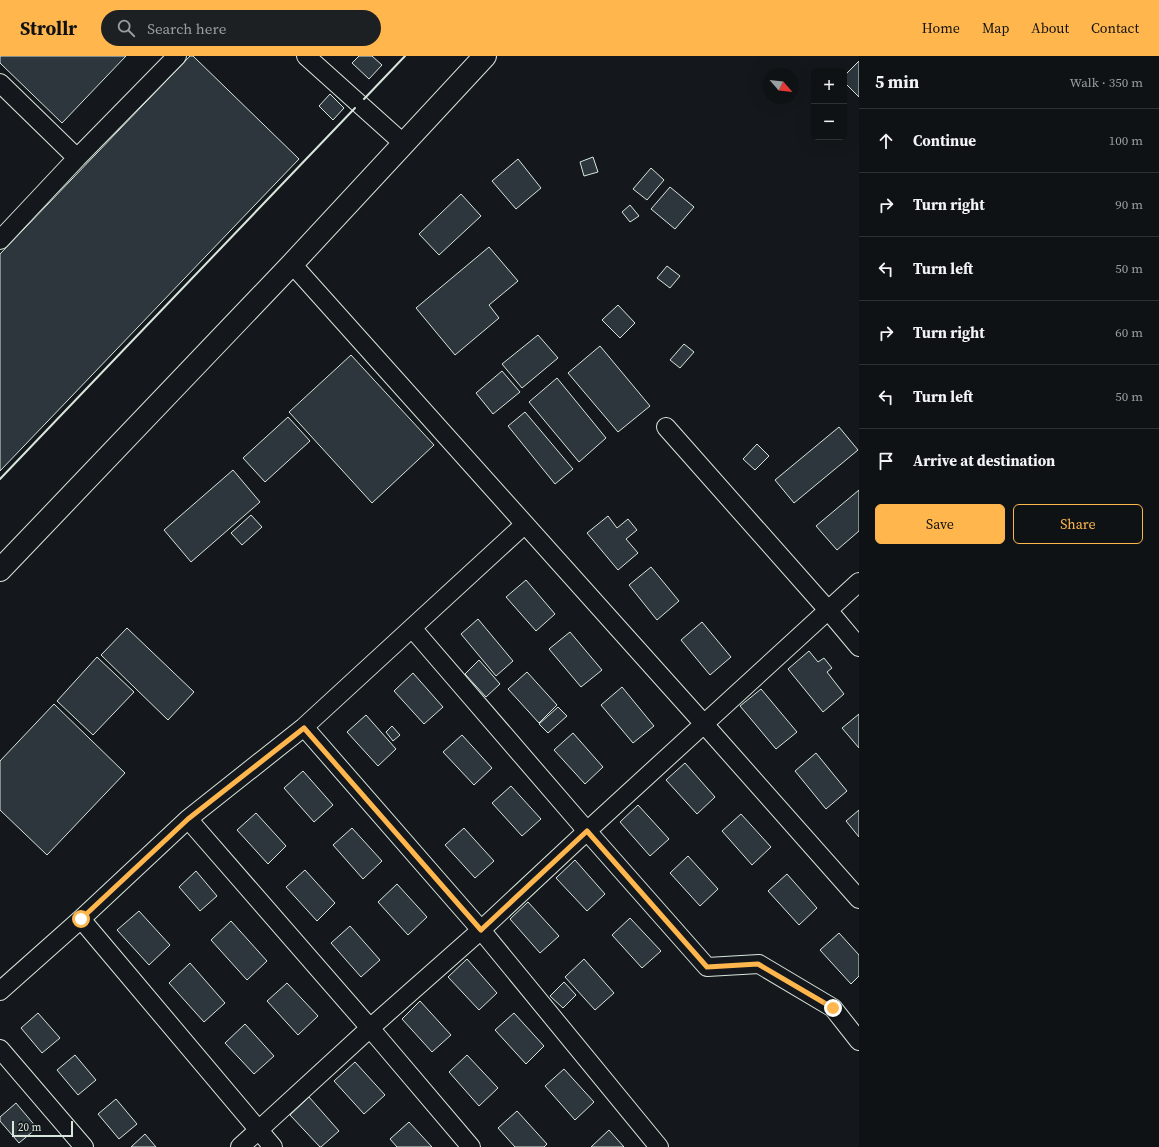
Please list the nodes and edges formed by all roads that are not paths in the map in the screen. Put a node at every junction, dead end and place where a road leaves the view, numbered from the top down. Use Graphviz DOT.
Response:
graph roads {
  1 [pos="177,56"];
  2 [pos="306,56"];
  3 [pos="485,56"];
  4 [pos="0,83"];
  5 [pos="404,144"];
  6 [pos="77,158"];
  7 [pos="0,240"];
  8 [pos="292,264"];
  9 [pos="666,427"];
  10 [pos="525,524"];
  11 [pos="0,570"];
  12 [pos="859,582"];
  13 [pos="828,610"];
  14 [pos="412,628"];
  15 [pos="859,647"];
  16 [pos="704,724"];
  17 [pos="304,728"];
  18 [pos="188,819"];
  19 [pos="587,831"];
  20 [pos="859,900"];
  21 [pos="81,919"];
  22 [pos="481,930"];
  23 [pos="0,992"];
  24 [pos="370,1028"];
  25 [pos="859,1041"];
  26 [pos="0,1049"];
  27 [pos="258,1130"];
  28 [pos="84,1147"];
  29 [pos="240,1147"];
  30 [pos="273,1147"];
  31 [pos="471,1147"];
  32 [pos="659,1147"];
  1 -- 6 [label="street"];
  2 -- 5 [label="street"];
  3 -- 5 [label="highway"];
  4 -- 6 [label="street"];
  5 -- 8 [label="highway"];
  6 -- 7 [label="street"];
  8 -- 10 [label="street"];
  8 -- 11 [label="highway"];
  9 -- 13 [label="street"];
  10 -- 14 [label="street"];
  10 -- 16 [label="street"];
  12 -- 13 [label="street"];
  13 -- 15 [label="street"];
  13 -- 16 [label="street"];
  14 -- 17 [label="street"];
  14 -- 19 [label="street"];
  16 -- 19 [label="street"];
  16 -- 20 [label="street"];
  17 -- 18 [label="street"];
  17 -- 22 [label="street"];
  18 -- 21 [label="street"];
  18 -- 24 [label="street"];
  19 -- 22 [label="street"];
  19 -- 25 [label="street"];
  21 -- 23 [label="street"];
  21 -- 27 [label="street"];
  22 -- 24 [label="street"];
  22 -- 32 [label="street"];
  24 -- 27 [label="street"];
  24 -- 31 [label="street"];
  26 -- 28 [label="street"];
  27 -- 29 [label="street"];
  27 -- 30 [label="street"];
}
